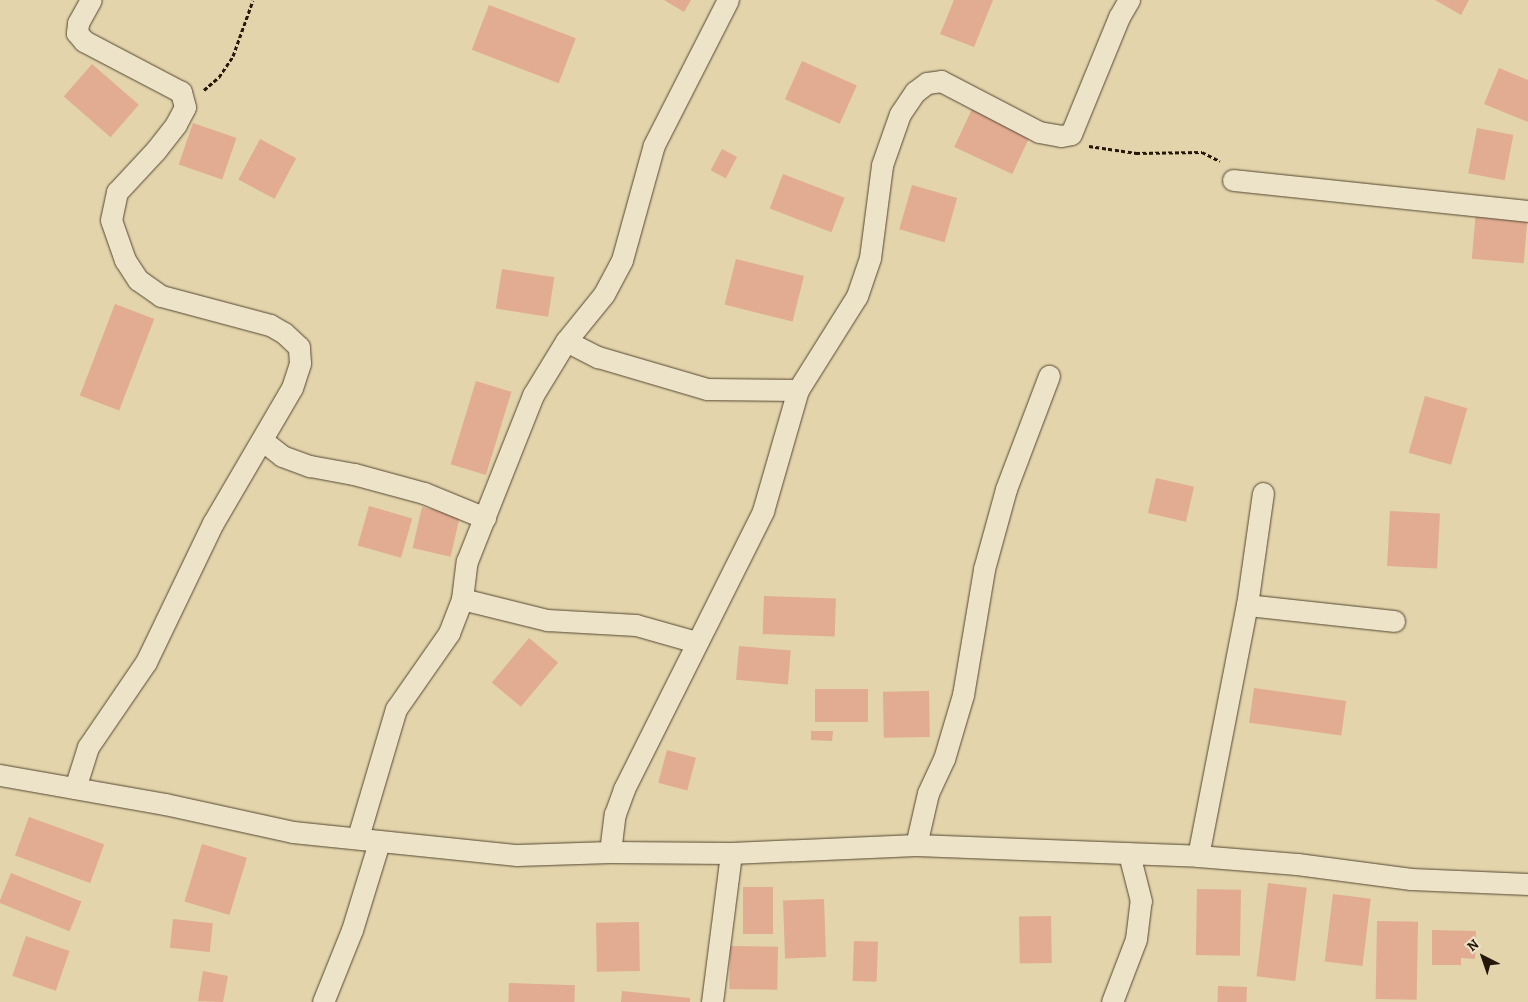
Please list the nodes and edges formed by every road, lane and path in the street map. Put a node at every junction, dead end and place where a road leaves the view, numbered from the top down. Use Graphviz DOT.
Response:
graph roads {
  1 [pos="91,0"];
  2 [pos="253,0"];
  3 [pos="728,0"];
  4 [pos="1129,0"];
  5 [pos="185,107"];
  6 [pos="1071,134"];
  7 [pos="1233,180"];
  8 [pos="1528,211"];
  9 [pos="566,340"];
  10 [pos="1049,376"];
  11 [pos="798,390"];
  12 [pos="263,441"];
  13 [pos="1263,493"];
  14 [pos="485,518"];
  15 [pos="462,599"];
  16 [pos="1247,604"];
  17 [pos="1394,620"];
  18 [pos="696,642"];
  19 [pos="0,776"];
  20 [pos="76,788"];
  21 [pos="358,838"];
  22 [pos="379,842"];
  23 [pos="916,845"];
  24 [pos="610,852"];
  25 [pos="731,853"];
  26 [pos="1129,854"];
  27 [pos="1198,856"];
  28 [pos="1528,884"];
  29 [pos="323,1002"];
  30 [pos="712,1002"];
  31 [pos="1112,1002"];
  1 -- 5 [label="street"];
  2 -- 5 [label="path"];
  3 -- 9 [label="street"];
  4 -- 6 [label="street"];
  5 -- 12 [label="street"];
  6 -- 7 [label="path"];
  6 -- 11 [label="street"];
  7 -- 8 [label="street"];
  9 -- 11 [label="street"];
  9 -- 14 [label="street"];
  10 -- 23 [label="street"];
  11 -- 18 [label="street"];
  12 -- 14 [label="street"];
  12 -- 20 [label="street"];
  13 -- 16 [label="street"];
  14 -- 15 [label="street"];
  15 -- 18 [label="street"];
  15 -- 21 [label="street"];
  16 -- 17 [label="street"];
  16 -- 27 [label="street"];
  18 -- 24 [label="street"];
  19 -- 20 [label="street"];
  20 -- 21 [label="street"];
  21 -- 22 [label="street"];
  22 -- 24 [label="street"];
  22 -- 29 [label="street"];
  23 -- 25 [label="street"];
  23 -- 26 [label="street"];
  24 -- 25 [label="street"];
  25 -- 30 [label="street"];
  26 -- 27 [label="street"];
  26 -- 31 [label="street"];
  27 -- 28 [label="street"];
}
